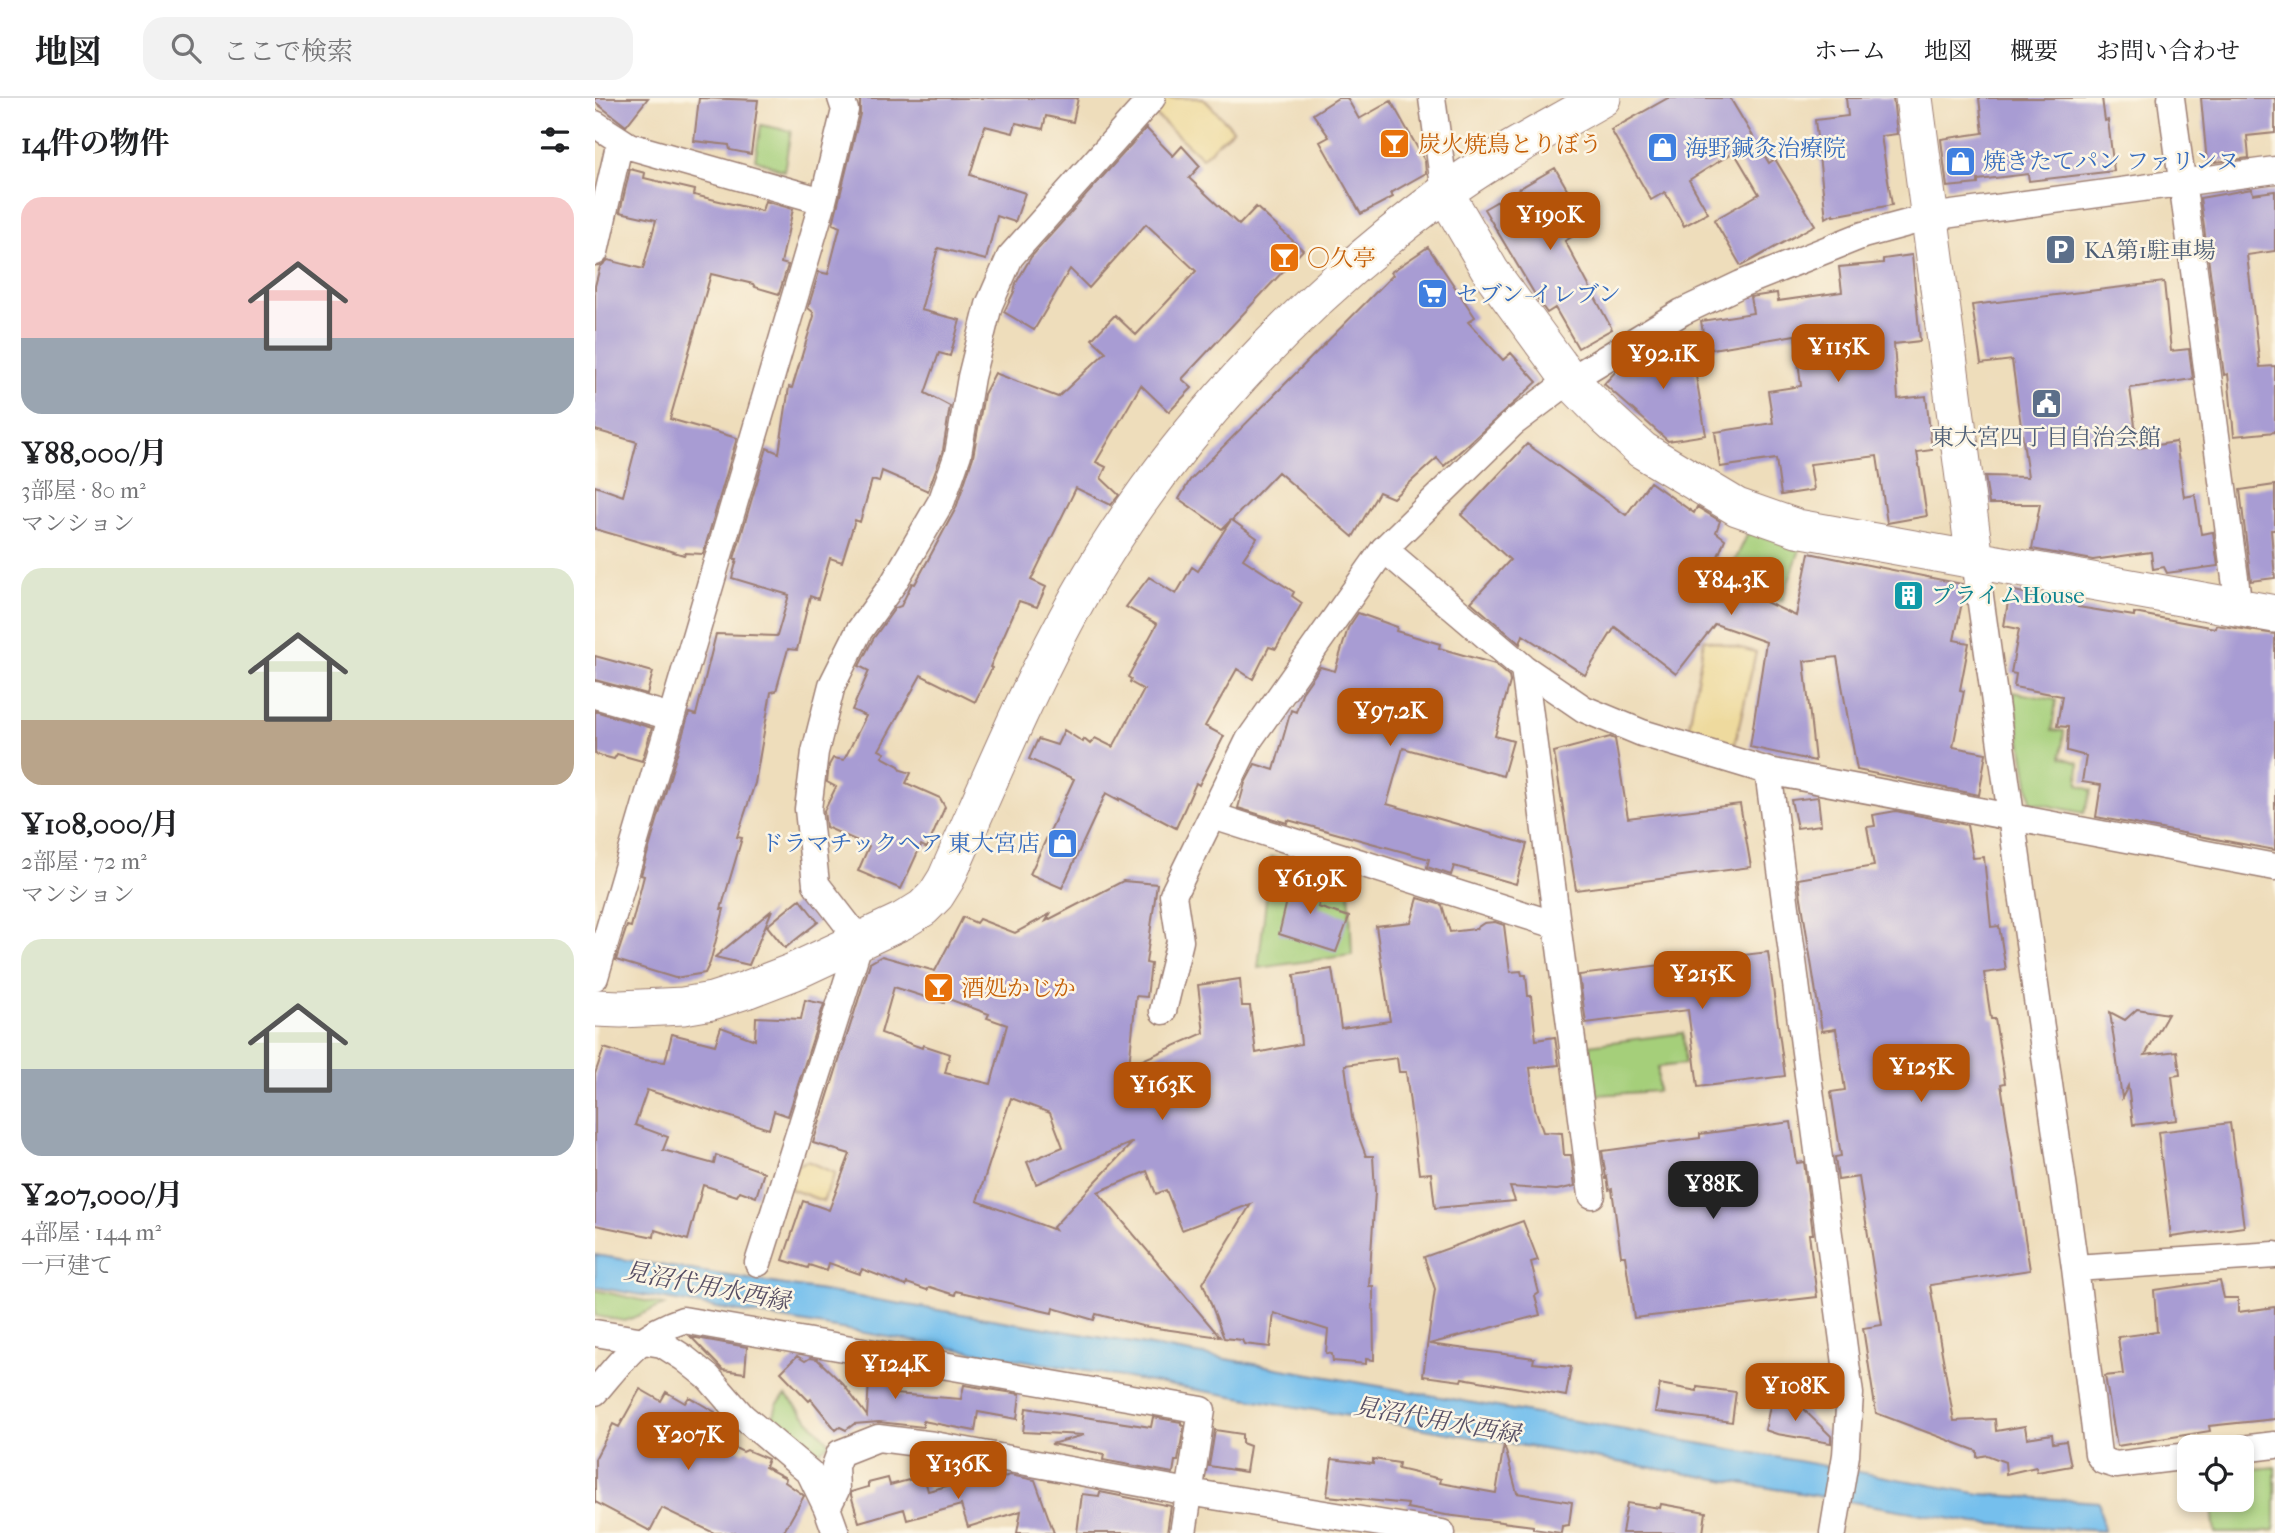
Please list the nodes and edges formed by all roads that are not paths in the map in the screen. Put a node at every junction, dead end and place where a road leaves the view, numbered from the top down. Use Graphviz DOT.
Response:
graph roads {
  1 [pos="841,98"];
  2 [pos="1152,98"];
  3 [pos="1431,98"];
  4 [pos="1602,98"];
  5 [pos="1914,98"];
  6 [pos="2171,98"];
  7 [pos="595,124"];
  8 [pos="620,141"];
  9 [pos="2275,170"];
  10 [pos="2184,182"];
  11 [pos="1445,192"];
  12 [pos="823,201"];
  13 [pos="1930,217"];
  14 [pos="595,252"];
  15 [pos="1570,380"];
  16 [pos="1384,549"];
  17 [pos="1975,561"];
  18 [pos="2239,608"];
  19 [pos="2275,614"];
  20 [pos="1524,668"];
  21 [pos="595,695"];
  22 [pos="671,717"];
  23 [pos="1768,771"];
  24 [pos="1213,816"];
  25 [pos="2011,817"];
  26 [pos="2275,867"];
  27 [pos="1556,925"];
  28 [pos="860,942"];
  29 [pos="595,977"];
  30 [pos="595,1008"];
  31 [pos="1163,1011"];
  32 [pos="1592,1195"];
  33 [pos="2275,1255"];
  34 [pos="758,1263"];
  35 [pos="2075,1268"];
  36 [pos="595,1333"];
  37 [pos="641,1340"];
  38 [pos="595,1392"];
  39 [pos="2275,1445"];
  40 [pos="2254,1448"];
  41 [pos="2177,1457"];
  42 [pos="1189,1492"];
  43 [pos="827,1508"];
  44 [pos="1835,1526"];
  45 [pos="836,1533"];
  46 [pos="1183,1533"];
  47 [pos="1442,1533"];
  1 -- 12 [label="street"];
  2 -- 28 [label="street"];
  3 -- 11 [label="street"];
  4 -- 11 [label="street"];
  5 -- 13 [label="street"];
  6 -- 10 [label="street"];
  7 -- 8 [label="street"];
  8 -- 12 [label="street"];
  8 -- 14 [label="street"];
  9 -- 10 [label="street"];
  10 -- 13 [label="street"];
  10 -- 18 [label="street"];
  11 -- 15 [label="street"];
  11 -- 28 [label="street"];
  12 -- 22 [label="street"];
  13 -- 15 [label="street"];
  13 -- 17 [label="street"];
  15 -- 16 [label="street"];
  15 -- 17 [label="street"];
  16 -- 20 [label="street"];
  16 -- 24 [label="street"];
  17 -- 18 [label="street"];
  17 -- 25 [label="street"];
  18 -- 19 [label="street"];
  20 -- 23 [label="street"];
  20 -- 27 [label="street"];
  21 -- 22 [label="street"];
  22 -- 29 [label="street"];
  23 -- 25 [label="street"];
  23 -- 44 [label="street"];
  24 -- 27 [label="street"];
  24 -- 31 [label="street"];
  25 -- 26 [label="street"];
  25 -- 35 [label="street"];
  27 -- 32 [label="street"];
  28 -- 30 [label="street"];
  28 -- 34 [label="street"];
  33 -- 35 [label="street"];
  35 -- 41 [label="street"];
  36 -- 37 [label="street"];
  37 -- 38 [label="street"];
  37 -- 42 [label="street"];
  37 -- 43 [label="street"];
  39 -- 40 [label="street"];
  42 -- 43 [label="street"];
  42 -- 46 [label="street"];
  42 -- 47 [label="street"];
  43 -- 45 [label="street"];
}
